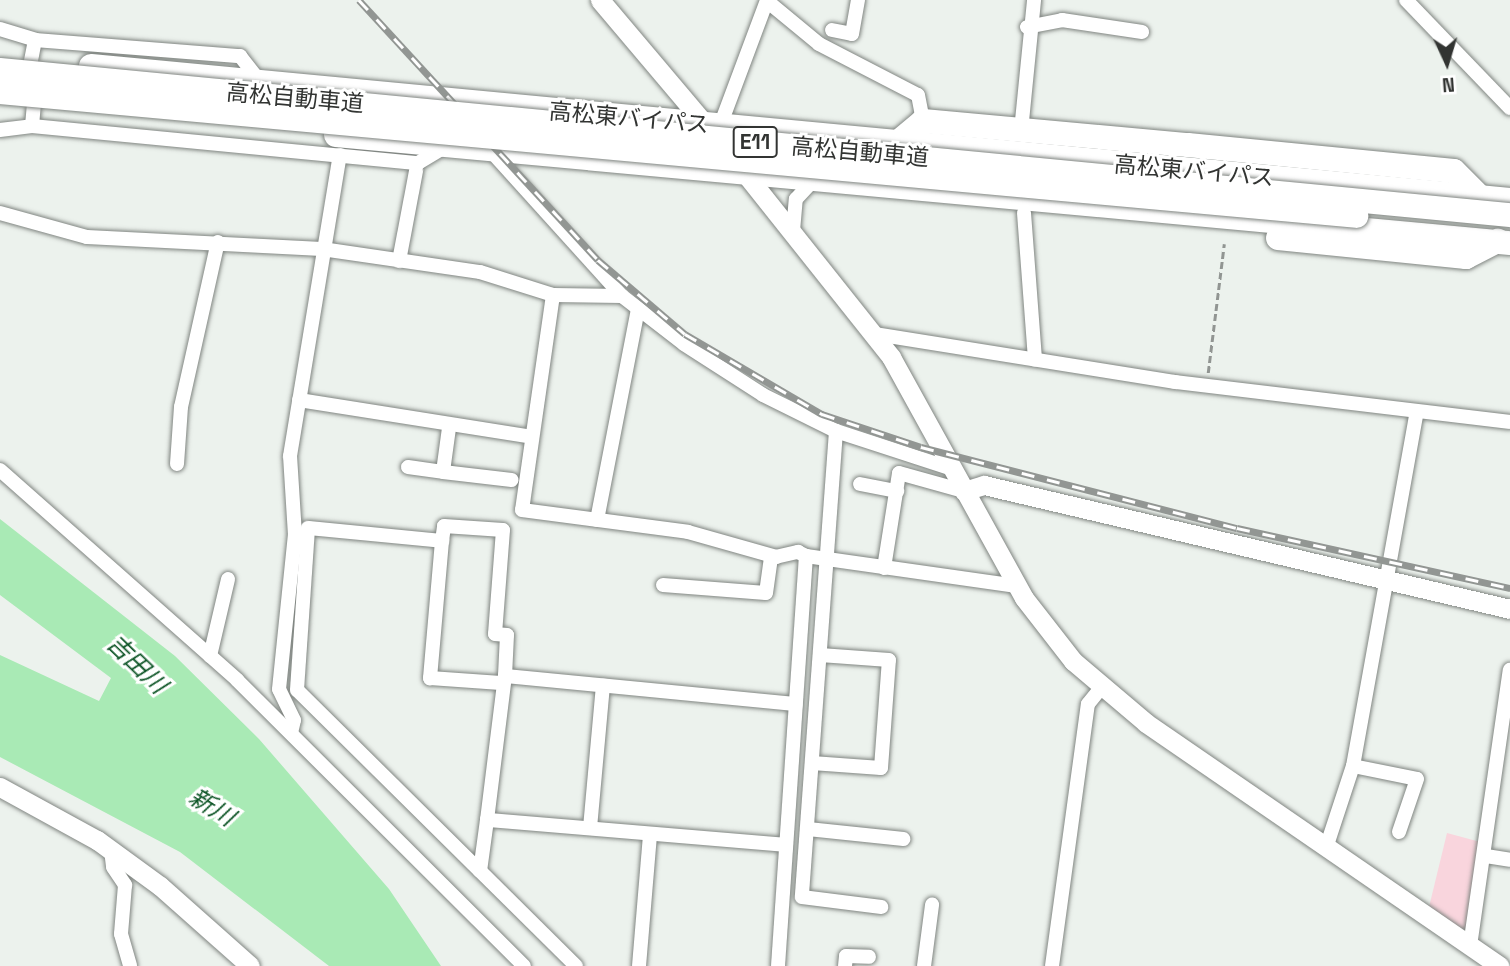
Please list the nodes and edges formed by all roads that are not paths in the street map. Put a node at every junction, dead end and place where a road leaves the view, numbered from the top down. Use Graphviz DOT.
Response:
graph roads {
  1 [pos="858,0"];
  2 [pos="1034,0"];
  3 [pos="1406,0"];
  4 [pos="767,1"];
  5 [pos="605,3"];
  6 [pos="1027,27"];
  7 [pos="0,29"];
  8 [pos="832,30"];
  9 [pos="1142,32"];
  10 [pos="33,50"];
  11 [pos="0,58"];
  12 [pos="0,70"];
  13 [pos="0,92"];
  14 [pos="0,102"];
  15 [pos="1510,108"];
  16 [pos="33,115"];
  17 [pos="923,121"];
  18 [pos="713,126"];
  19 [pos="0,130"];
  20 [pos="1021,131"];
  21 [pos="897,143"];
  22 [pos="1188,145"];
  23 [pos="446,146"];
  24 [pos="490,150"];
  25 [pos="340,155"];
  26 [pos="1185,170"];
  27 [pos="416,171"];
  28 [pos="746,174"];
  29 [pos="815,179"];
  30 [pos="899,187"];
  31 [pos="1480,197"];
  32 [pos="1510,200"];
  33 [pos="0,213"];
  34 [pos="1024,213"];
  35 [pos="1510,215"];
  36 [pos="793,231"];
  37 [pos="1506,238"];
  38 [pos="218,242"];
  39 [pos="322,249"];
  40 [pos="399,261"];
  41 [pos="553,295"];
  42 [pos="622,296"];
  43 [pos="638,309"];
  44 [pos="875,334"];
  45 [pos="1035,360"];
  46 [pos="299,400"];
  47 [pos="1417,412"];
  48 [pos="1510,422"];
  49 [pos="449,428"];
  50 [pos="836,431"];
  51 [pos="532,437"];
  52 [pos="177,464"];
  53 [pos="408,467"];
  54 [pos="0,470"];
  55 [pos="952,470"];
  56 [pos="443,472"];
  57 [pos="512,480"];
  58 [pos="860,484"];
  59 [pos="897,491"];
  60 [pos="964,491"];
  61 [pos="597,520"];
  62 [pos="442,541"];
  63 [pos="806,556"];
  64 [pos="777,557"];
  65 [pos="828,559"];
  66 [pos="884,568"];
  67 [pos="228,579"];
  68 [pos="1384,583"];
  69 [pos="663,584"];
  70 [pos="1017,586"];
  71 [pos="1510,609"];
  72 [pos="820,655"];
  73 [pos="210,656"];
  74 [pos="1510,670"];
  75 [pos="503,680"];
  76 [pos="603,686"];
  77 [pos="1101,688"];
  78 [pos="796,704"];
  79 [pos="1508,722"];
  80 [pos="291,733"];
  81 [pos="813,763"];
  82 [pos="1353,766"];
  83 [pos="0,787"];
  84 [pos="487,820"];
  85 [pos="590,828"];
  86 [pos="807,829"];
  87 [pos="1399,832"];
  88 [pos="650,834"];
  89 [pos="903,839"];
  90 [pos="786,845"];
  91 [pos="1326,848"];
  92 [pos="111,850"];
  93 [pos="1486,856"];
  94 [pos="1510,860"];
  95 [pos="480,871"];
  96 [pos="932,905"];
  97 [pos="881,907"];
  98 [pos="1470,946"];
  99 [pos="869,957"];
  100 [pos="130,966"];
  101 [pos="250,966"];
  102 [pos="524,966"];
  103 [pos="576,966"];
  104 [pos="639,966"];
  105 [pos="778,966"];
  106 [pos="845,966"];
  107 [pos="924,966"];
  108 [pos="1052,966"];
  109 [pos="1499,966"];
  1 -- 8 [label="street"];
  2 -- 6 [label="street"];
  3 -- 15 [label="street"];
  4 -- 17 [label="street"];
  4 -- 18 [label="street"];
  5 -- 18 [label="street"];
  6 -- 9 [label="street"];
  6 -- 20 [label="street"];
  7 -- 10 [label="street"];
  10 -- 11 [label="highway, 高松東バイパス"];
  10 -- 18 [label="highway, 高松東バイパス"];
  12 -- 35 [label="highway, 高松自動車道 / E11, bridge"];
  13 -- 37 [label="highway, 高松自動車道 / E11, bridge"];
  14 -- 16 [label="highway, 高松東バイパス"];
  16 -- 19 [label="street"];
  16 -- 23 [label="highway, 高松東バイパス"];
  16 -- 25 [label="street"];
  17 -- 20 [label="highway"];
  17 -- 21 [label="highway"];
  18 -- 21 [label="highway, 高松東バイパス"];
  18 -- 28 [label="street"];
  20 -- 22 [label="highway"];
  21 -- 26 [label="highway, 高松東バイパス"];
  22 -- 26 [label="highway"];
  22 -- 31 [label="highway"];
  23 -- 24 [label="highway, 高松東バイパス"];
  23 -- 25 [label="street"];
  24 -- 28 [label="highway, 高松東バイパス"];
  24 -- 42 [label="street"];
  25 -- 39 [label="street"];
  26 -- 31 [label="highway, 高松東バイパス"];
  27 -- 40 [label="street"];
  28 -- 29 [label="highway, 高松東バイパス"];
  28 -- 36 [label="street"];
  29 -- 30 [label="highway, 高松東バイパス"];
  29 -- 36 [label="street"];
  30 -- 34 [label="highway"];
  30 -- 37 [label="highway, 高松東バイパス"];
  31 -- 32 [label="highway, 高松東バイパス"];
  33 -- 38 [label="street"];
  34 -- 37 [label="highway"];
  34 -- 45 [label="street"];
  36 -- 44 [label="street"];
  38 -- 39 [label="street"];
  38 -- 52 [label="street"];
  39 -- 40 [label="street"];
  39 -- 46 [label="street"];
  40 -- 41 [label="street"];
  41 -- 42 [label="street"];
  41 -- 51 [label="street"];
  42 -- 43 [label="street"];
  43 -- 50 [label="street"];
  43 -- 61 [label="street"];
  44 -- 45 [label="street"];
  44 -- 55 [label="street"];
  45 -- 47 [label="street"];
  46 -- 49 [label="street"];
  46 -- 80 [label="street"];
  47 -- 48 [label="street"];
  47 -- 68 [label="street"];
  49 -- 51 [label="street"];
  49 -- 56 [label="street"];
  50 -- 55 [label="street"];
  50 -- 65 [label="street"];
  51 -- 61 [label="street"];
  53 -- 56 [label="street"];
  54 -- 73 [label="street"];
  55 -- 60 [label="street"];
  56 -- 57 [label="street"];
  58 -- 59 [label="street"];
  59 -- 60 [label="street"];
  59 -- 66 [label="street"];
  60 -- 68 [label="street"];
  60 -- 70 [label="street"];
  61 -- 64 [label="street"];
  62 -- 75 [label="street"];
  62 -- 75 [label="street"];
  62 -- 95 [label="street"];
  63 -- 64 [label="street"];
  63 -- 65 [label="street"];
  63 -- 78 [label="street"];
  64 -- 69 [label="street"];
  65 -- 66 [label="street"];
  65 -- 72 [label="street"];
  66 -- 70 [label="street"];
  67 -- 73 [label="street"];
  68 -- 71 [label="street"];
  68 -- 82 [label="street"];
  70 -- 77 [label="street"];
  72 -- 81 [label="street"];
  72 -- 81 [label="street"];
  73 -- 80 [label="street"];
  74 -- 79 [label="street"];
  75 -- 76 [label="street"];
  75 -- 84 [label="street"];
  76 -- 78 [label="street"];
  76 -- 85 [label="street"];
  77 -- 91 [label="street"];
  77 -- 108 [label="street"];
  78 -- 90 [label="street"];
  79 -- 93 [label="street"];
  80 -- 102 [label="street"];
  81 -- 86 [label="street"];
  82 -- 87 [label="street"];
  82 -- 91 [label="street"];
  83 -- 92 [label="street"];
  84 -- 85 [label="street"];
  84 -- 95 [label="street"];
  85 -- 88 [label="street"];
  86 -- 89 [label="street"];
  86 -- 97 [label="street"];
  88 -- 90 [label="street"];
  88 -- 104 [label="street"];
  90 -- 105 [label="street"];
  91 -- 98 [label="street"];
  92 -- 100 [label="street"];
  92 -- 101 [label="street"];
  93 -- 94 [label="street"];
  93 -- 98 [label="street"];
  95 -- 103 [label="street"];
  96 -- 107 [label="street"];
  98 -- 109 [label="street"];
  99 -- 106 [label="street"];
}
